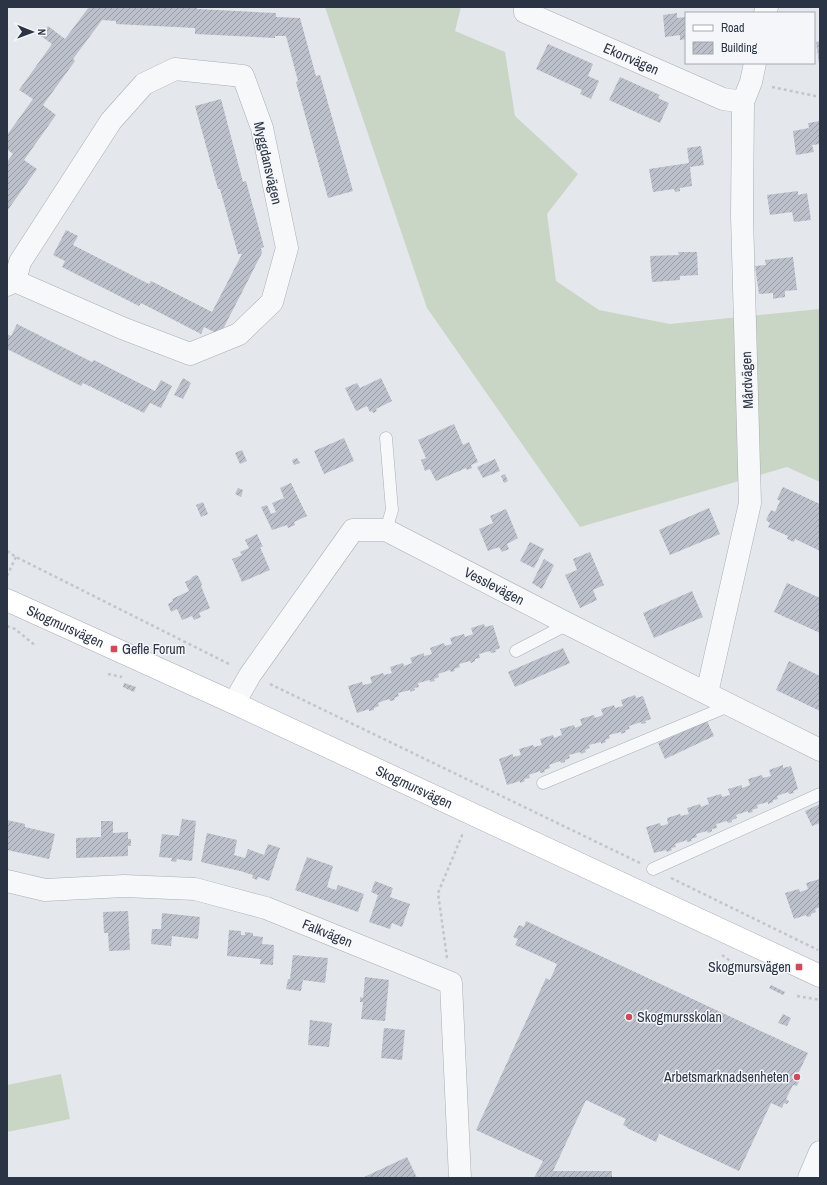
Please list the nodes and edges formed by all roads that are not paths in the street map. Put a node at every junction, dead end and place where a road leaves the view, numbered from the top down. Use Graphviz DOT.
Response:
graph roads {
  1 [pos="525,7"];
  2 [pos="753,73"];
  3 [pos="743,102"];
  4 [pos="11,283"];
  5 [pos="386,438"];
  6 [pos="386,530"];
  7 [pos="7,600"];
  8 [pos="568,624"];
  9 [pos="516,651"];
  10 [pos="707,693"];
  11 [pos="234,703"];
  12 [pos="731,705"];
  13 [pos="820,750"];
  14 [pos="543,783"];
  15 [pos="820,794"];
  16 [pos="652,869"];
  17 [pos="7,881"];
  18 [pos="820,976"];
  19 [pos="820,1152"];
  20 [pos="460,1178"];
  21 [pos="809,1178"];
  1 -- 3 [label="street, Ekorrvägen"];
  2 -- 3 [label="street, Mårdvägen"];
  3 -- 10 [label="street, Mårdvägen"];
  4 -- 4 [label="street, Myggdansvägen"];
  5 -- 6 [label="lane"];
  6 -- 8 [label="street, Vesslevägen"];
  6 -- 11 [label="street, Vesslevägen"];
  7 -- 11 [label="street, Skogmursvägen"];
  8 -- 9 [label="lane"];
  8 -- 10 [label="street, Vesslevägen"];
  10 -- 12 [label="street, Vesslevägen"];
  11 -- 18 [label="street, Skogmursvägen"];
  12 -- 13 [label="street, Vesslevägen"];
  12 -- 14 [label="lane"];
  15 -- 16 [label="lane"];
  17 -- 20 [label="street, Falkvägen"];
  19 -- 21 [label="street"];
}
